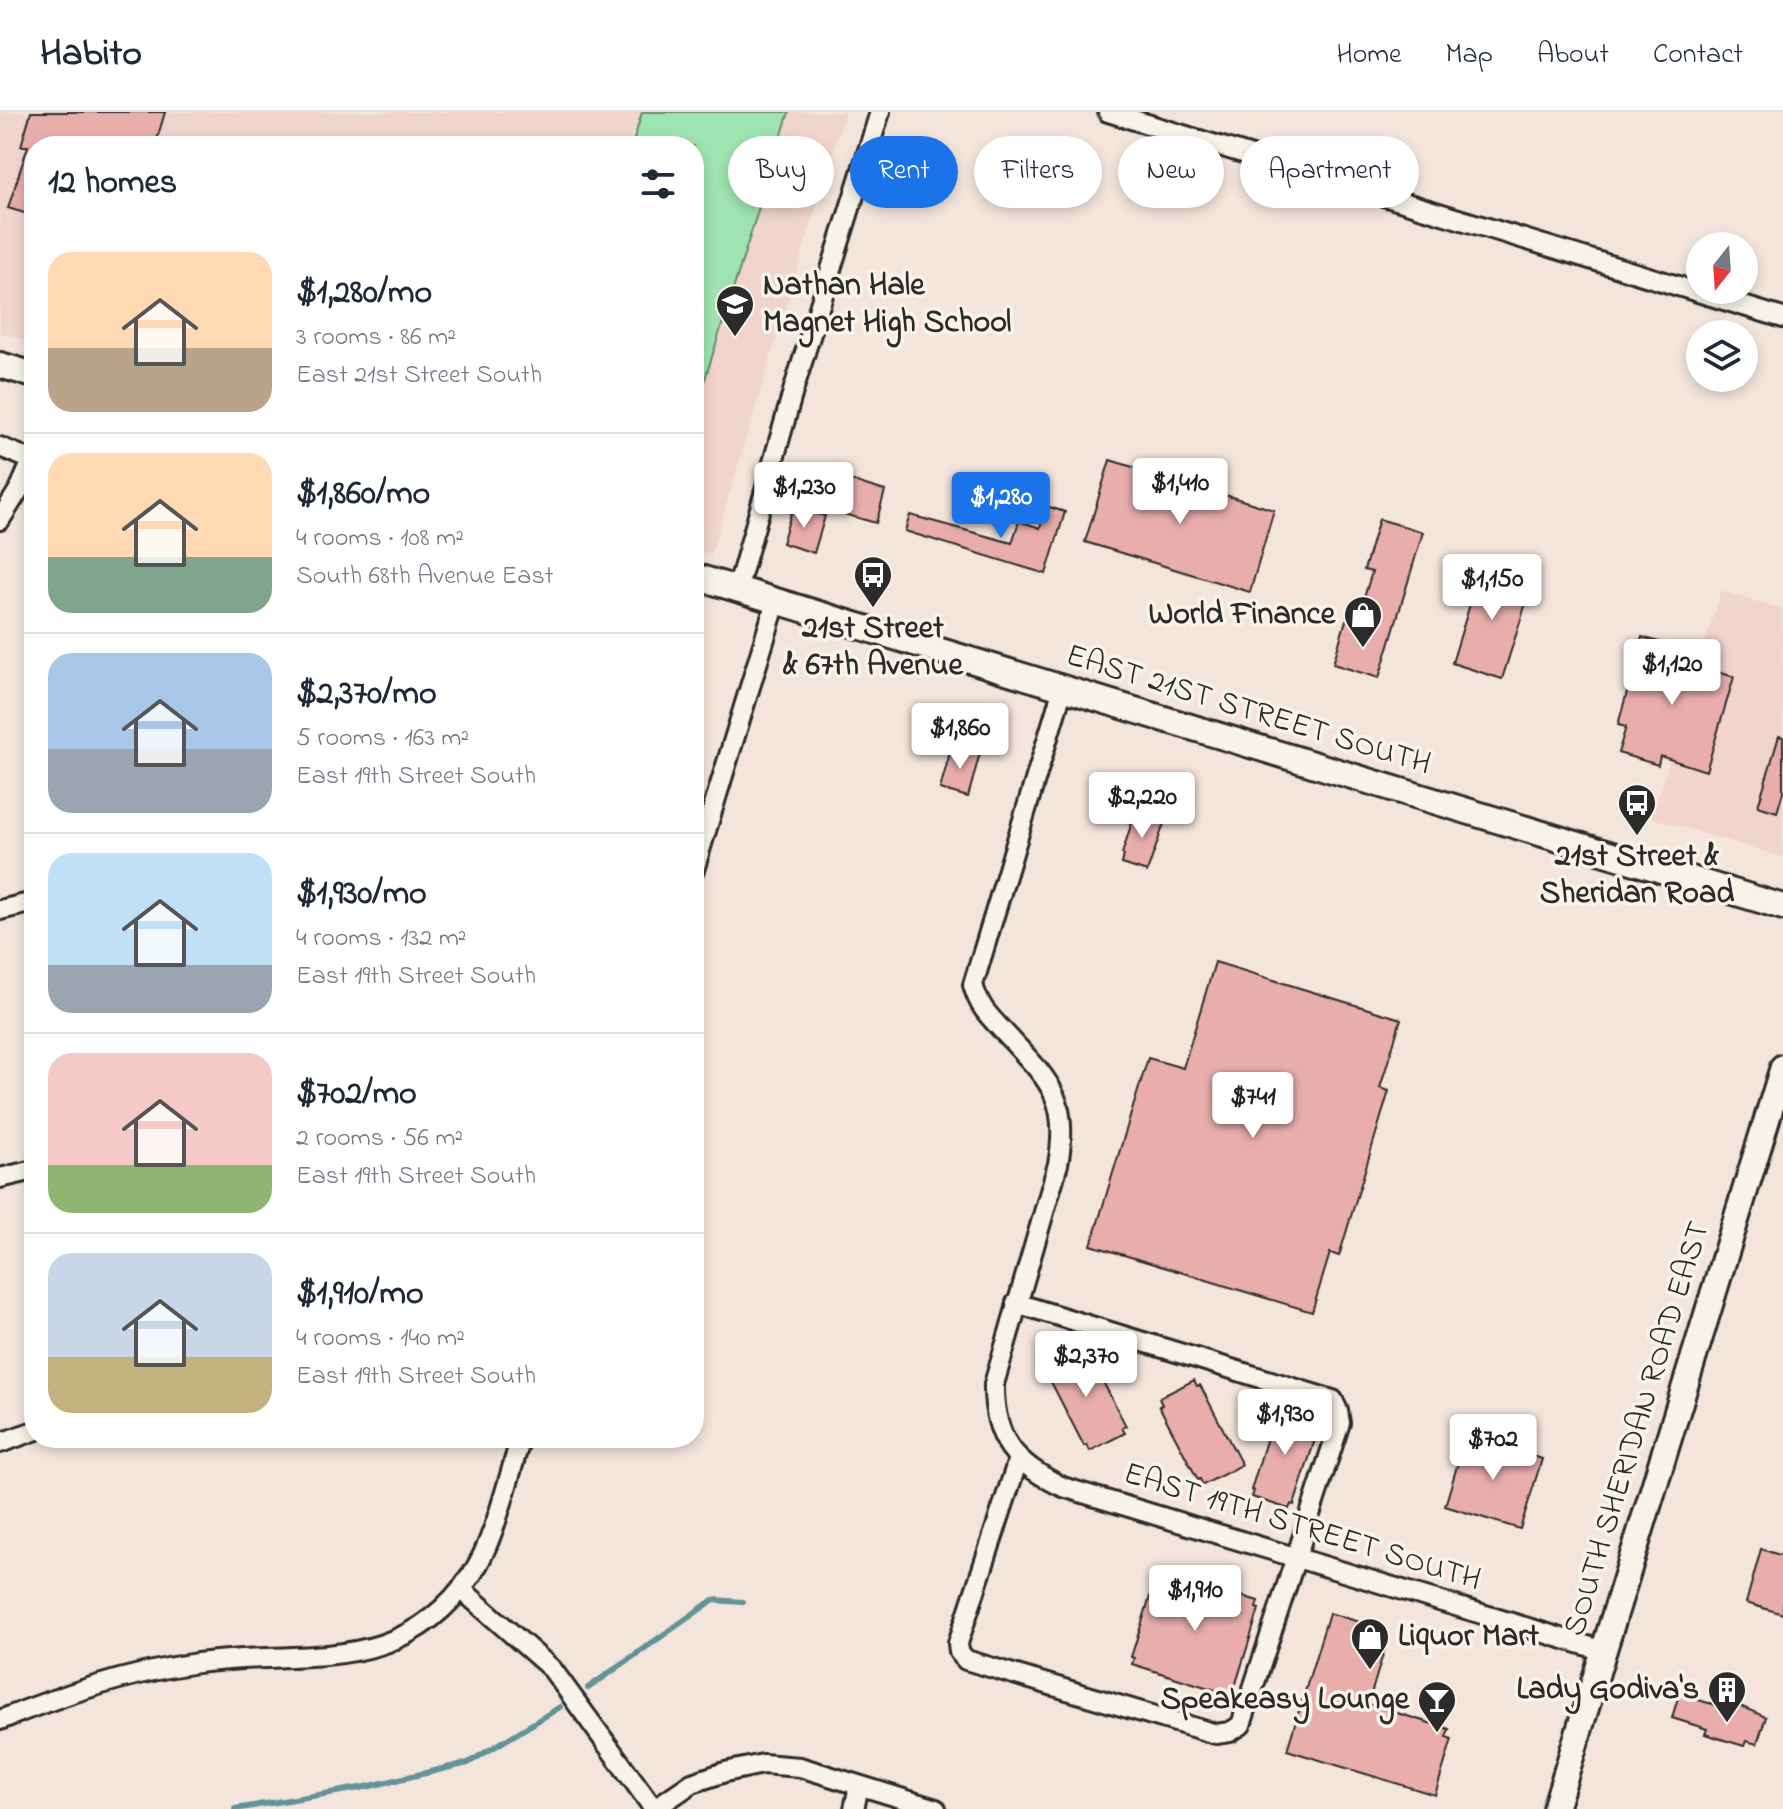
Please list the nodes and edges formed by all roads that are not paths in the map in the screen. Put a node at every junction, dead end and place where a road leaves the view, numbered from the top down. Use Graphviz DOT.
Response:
graph roads {
  1 [pos="880,112"];
  2 [pos="1108,112"];
  3 [pos="1783,318"];
  4 [pos="0,365"];
  5 [pos="24,372"];
  6 [pos="0,447"];
  7 [pos="24,455"];
  8 [pos="24,479"];
  9 [pos="0,520"];
  10 [pos="704,579"];
  11 [pos="737,590"];
  12 [pos="776,602"];
  13 [pos="1063,688"];
  14 [pos="704,837"];
  15 [pos="24,904"];
  16 [pos="1783,907"];
  17 [pos="0,910"];
  18 [pos="1783,1067"];
  19 [pos="24,1172"];
  20 [pos="0,1178"];
  21 [pos="1016,1303"];
  22 [pos="24,1435"];
  23 [pos="0,1443"];
  24 [pos="518,1448"];
  25 [pos="1018,1460"];
  26 [pos="1297,1556"];
  27 [pos="461,1589"];
  28 [pos="1604,1651"];
  29 [pos="0,1720"];
  30 [pos="859,1786"];
  31 [pos="654,1809"];
  32 [pos="854,1809"];
  33 [pos="936,1809"];
  34 [pos="1555,1809"];
  1 -- 11 [label="street"];
  2 -- 3 [label="street"];
  4 -- 5 [label="main road"];
  6 -- 7 [label="street"];
  8 -- 9 [label="street"];
  10 -- 11 [label="main road, EAST 21ST STREET SOUTH"];
  11 -- 12 [label="main road, EAST 21ST STREET SOUTH"];
  12 -- 13 [label="main road, EAST 21ST STREET SOUTH"];
  12 -- 14 [label="street"];
  13 -- 16 [label="main road, EAST 21ST STREET SOUTH"];
  13 -- 21 [label="street"];
  15 -- 17 [label="street"];
  18 -- 28 [label="main road, SOUTH SHERIDAN ROAD EAST"];
  19 -- 20 [label="street"];
  21 -- 25 [label="street, EAST 19TH STREET SOUTH"];
  21 -- 26 [label="street"];
  22 -- 23 [label="street"];
  24 -- 27 [label="street"];
  25 -- 26 [label="street, EAST 19TH STREET SOUTH"];
  25 -- 26 [label="street"];
  26 -- 28 [label="street, EAST 19TH STREET SOUTH"];
  27 -- 29 [label="street"];
  27 -- 31 [label="street"];
  28 -- 34 [label="main road, SOUTH SHERIDAN ROAD EAST"];
  30 -- 31 [label="street"];
  30 -- 32 [label="street"];
  30 -- 33 [label="street"];
}
